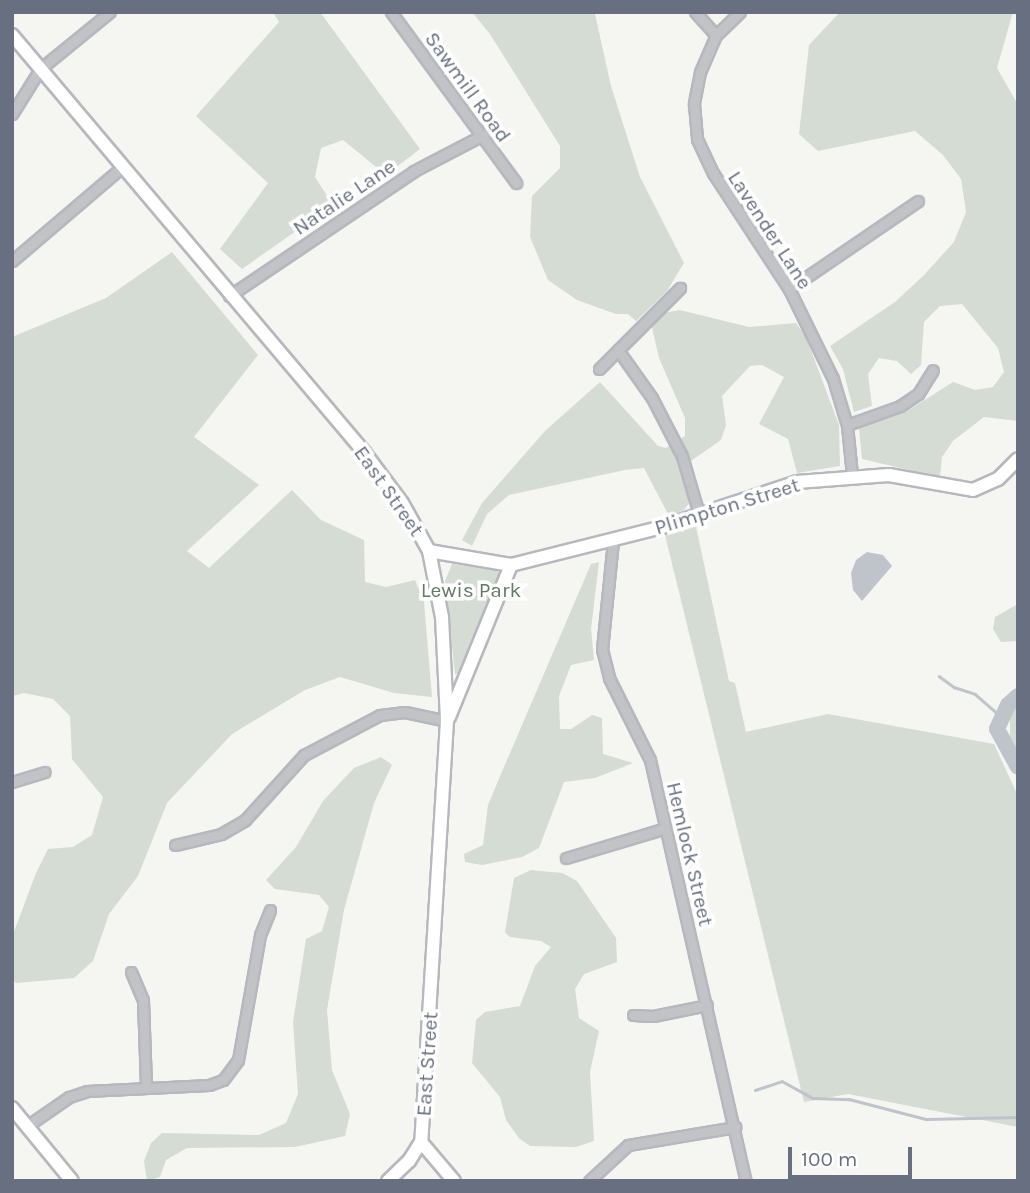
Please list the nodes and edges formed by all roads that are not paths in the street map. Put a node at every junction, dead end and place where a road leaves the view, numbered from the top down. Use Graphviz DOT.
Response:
graph roads {
  1 [pos="110,12"];
  2 [pos="391,12"];
  3 [pos="695,12"];
  4 [pos="740,12"];
  5 [pos="716,35"];
  6 [pos="12,36"];
  7 [pos="40,69"];
  8 [pos="12,114"];
  9 [pos="483,135"];
  10 [pos="122,167"];
  11 [pos="516,183"];
  12 [pos="918,201"];
  13 [pos="12,261"];
  14 [pos="680,288"];
  15 [pos="789,289"];
  16 [pos="229,296"];
  17 [pos="618,350"];
  18 [pos="599,369"];
  19 [pos="933,370"];
  20 [pos="847,425"];
  21 [pos="1018,459"];
  22 [pos="852,475"];
  23 [pos="699,514"];
  24 [pos="613,541"];
  25 [pos="429,551"];
  26 [pos="511,565"];
  27 [pos="447,721"];
  28 [pos="44,772"];
  29 [pos="12,782"];
  30 [pos="666,828"];
  31 [pos="175,845"];
  32 [pos="566,858"];
  33 [pos="270,910"];
  34 [pos="131,972"];
  35 [pos="707,1005"];
  36 [pos="633,1015"];
  37 [pos="146,1085"];
  38 [pos="12,1108"];
  39 [pos="27,1126"];
  40 [pos="736,1127"];
  41 [pos="421,1142"];
  42 [pos="72,1181"];
  43 [pos="388,1181"];
  44 [pos="454,1181"];
  45 [pos="589,1181"];
  46 [pos="746,1181"];
  1 -- 7 [label="street"];
  2 -- 9 [label="street, Sawmill Road"];
  3 -- 5 [label="street"];
  4 -- 5 [label="street, Lavender Lane"];
  5 -- 15 [label="street, Lavender Lane"];
  6 -- 7 [label="street, East Street"];
  7 -- 8 [label="street"];
  7 -- 10 [label="street, East Street"];
  9 -- 11 [label="street, Sawmill Road"];
  9 -- 16 [label="street, Natalie Lane"];
  10 -- 13 [label="street"];
  10 -- 16 [label="street, East Street"];
  12 -- 15 [label="street"];
  14 -- 17 [label="street"];
  15 -- 20 [label="street, Lavender Lane"];
  16 -- 25 [label="street, East Street"];
  17 -- 18 [label="street"];
  17 -- 23 [label="street"];
  19 -- 20 [label="street"];
  20 -- 22 [label="street, Lavender Lane"];
  21 -- 22 [label="street, Plimpton Street"];
  22 -- 23 [label="street, Plimpton Street"];
  23 -- 24 [label="street, Plimpton Street"];
  24 -- 26 [label="street, Plimpton Street"];
  24 -- 30 [label="street, Hemlock Street"];
  25 -- 26 [label="street, Plimpton Street"];
  25 -- 27 [label="street, East Street"];
  26 -- 27 [label="street"];
  27 -- 31 [label="street"];
  27 -- 41 [label="street, East Street"];
  28 -- 29 [label="street"];
  30 -- 32 [label="street"];
  30 -- 35 [label="street, Hemlock Street"];
  33 -- 37 [label="street"];
  34 -- 37 [label="street"];
  35 -- 36 [label="street"];
  35 -- 40 [label="street, Hemlock Street"];
  37 -- 39 [label="street"];
  38 -- 39 [label="street"];
  39 -- 42 [label="street"];
  40 -- 45 [label="street"];
  40 -- 46 [label="street, Hemlock Street"];
  41 -- 43 [label="street"];
  41 -- 44 [label="street, East Street"];
}
